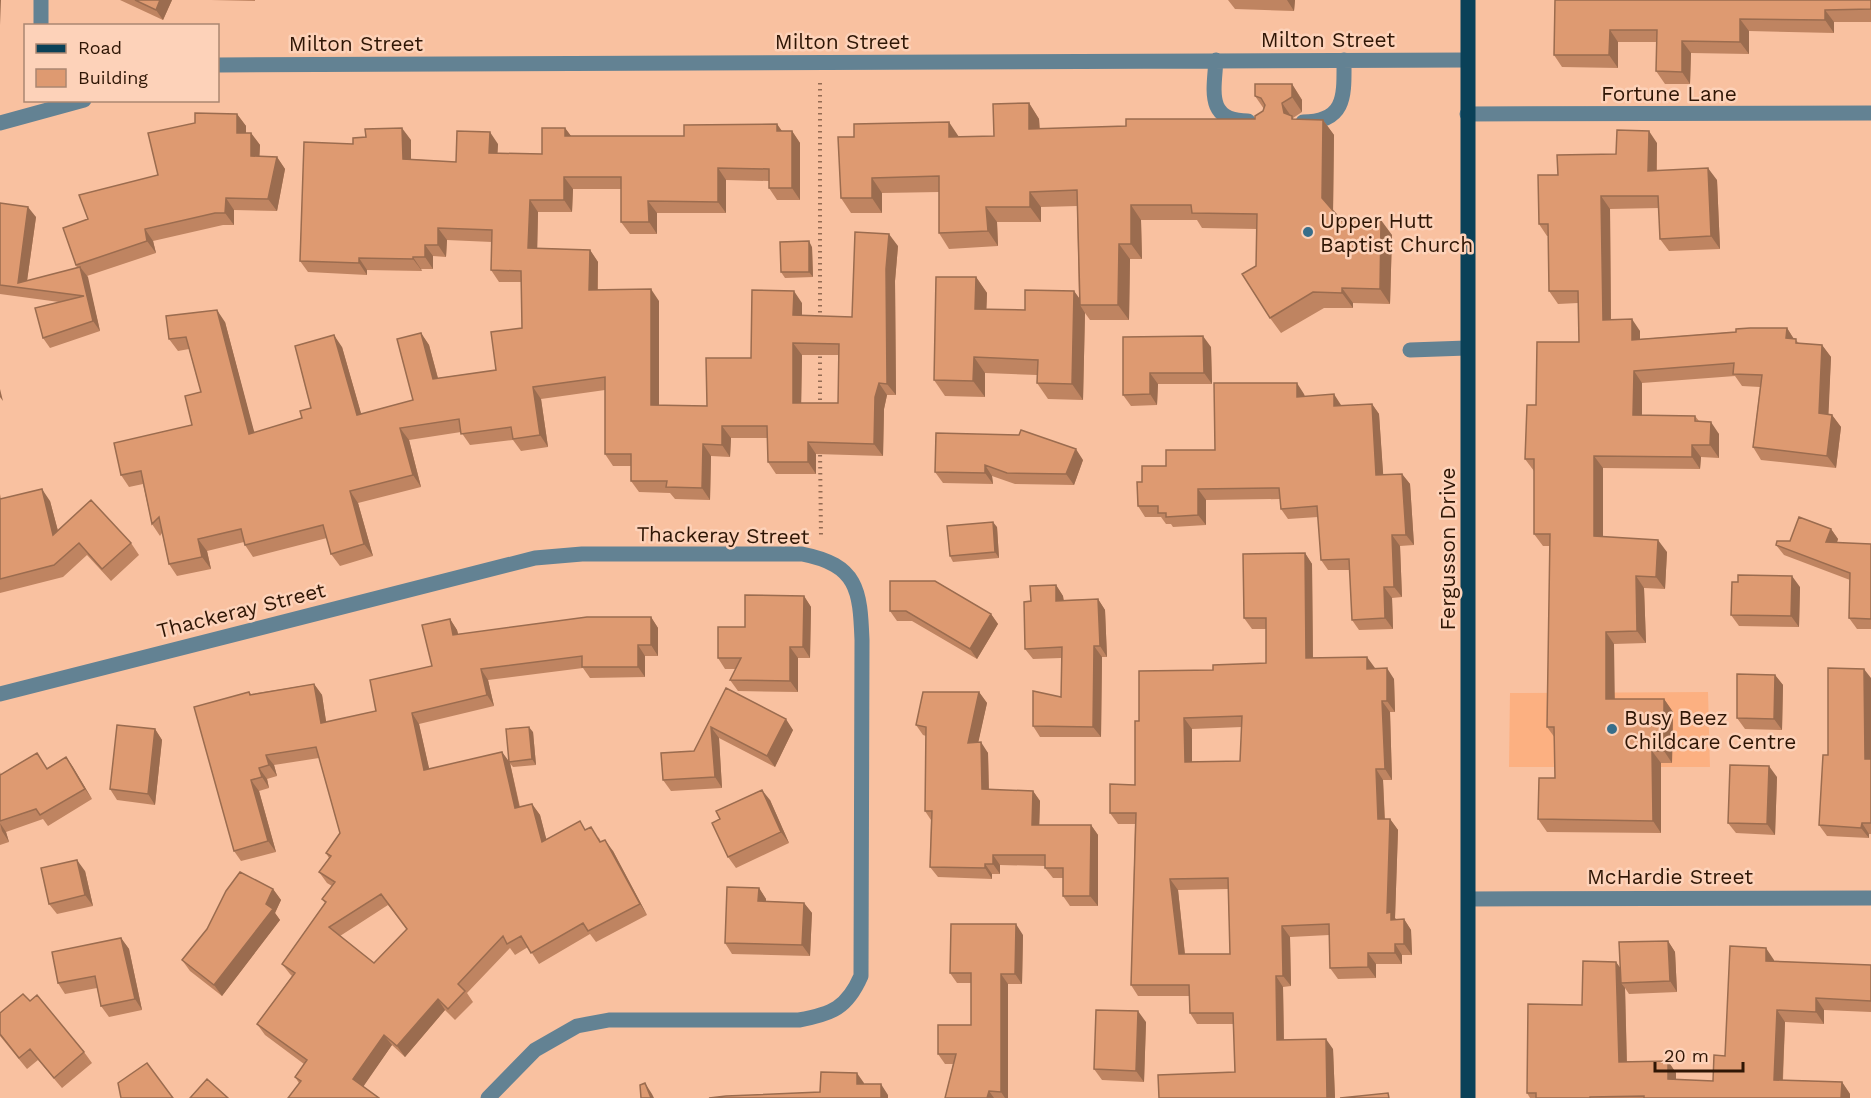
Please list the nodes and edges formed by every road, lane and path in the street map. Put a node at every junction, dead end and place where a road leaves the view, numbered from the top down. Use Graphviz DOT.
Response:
graph roads {
  1 [pos="41,0"];
  2 [pos="1468,0"];
  3 [pos="41,24"];
  4 [pos="1216,60"];
  5 [pos="1344,60"];
  6 [pos="1467,60"];
  7 [pos="820,62"];
  8 [pos="219,65"];
  9 [pos="69,102"];
  10 [pos="40,106"];
  11 [pos="1871,113"];
  12 [pos="1467,114"];
  13 [pos="1266,122"];
  14 [pos="1302,122"];
  15 [pos="0,123"];
  16 [pos="820,331"];
  17 [pos="820,343"];
  18 [pos="1467,348"];
  19 [pos="1410,350"];
  20 [pos="820,413"];
  21 [pos="820,437"];
  22 [pos="821,558"];
  23 [pos="0,694"];
  24 [pos="1871,898"];
  25 [pos="1469,899"];
  26 [pos="488,1098"];
  27 [pos="1468,1098"];
  1 -- 3 [label="street"];
  2 -- 6 [label="main road, Fergusson Drive"];
  4 -- 5 [label="street, Milton Street"];
  4 -- 7 [label="street, Milton Street"];
  4 -- 13 [label="street"];
  5 -- 6 [label="street, Milton Street"];
  5 -- 14 [label="street"];
  6 -- 12 [label="main road, Fergusson Drive"];
  7 -- 8 [label="street, Milton Street"];
  7 -- 16 [label="path"];
  9 -- 10 [label="street"];
  10 -- 15 [label="street"];
  11 -- 12 [label="street, Fortune Lane"];
  12 -- 18 [label="main road, Fergusson Drive"];
  17 -- 20 [label="path"];
  18 -- 19 [label="street"];
  18 -- 25 [label="main road, Fergusson Drive"];
  21 -- 22 [label="path"];
  22 -- 23 [label="street, Thackeray Street"];
  22 -- 26 [label="street, Thackeray Street"];
  24 -- 25 [label="street, McHardie Street"];
  25 -- 27 [label="main road, Fergusson Drive"];
}
